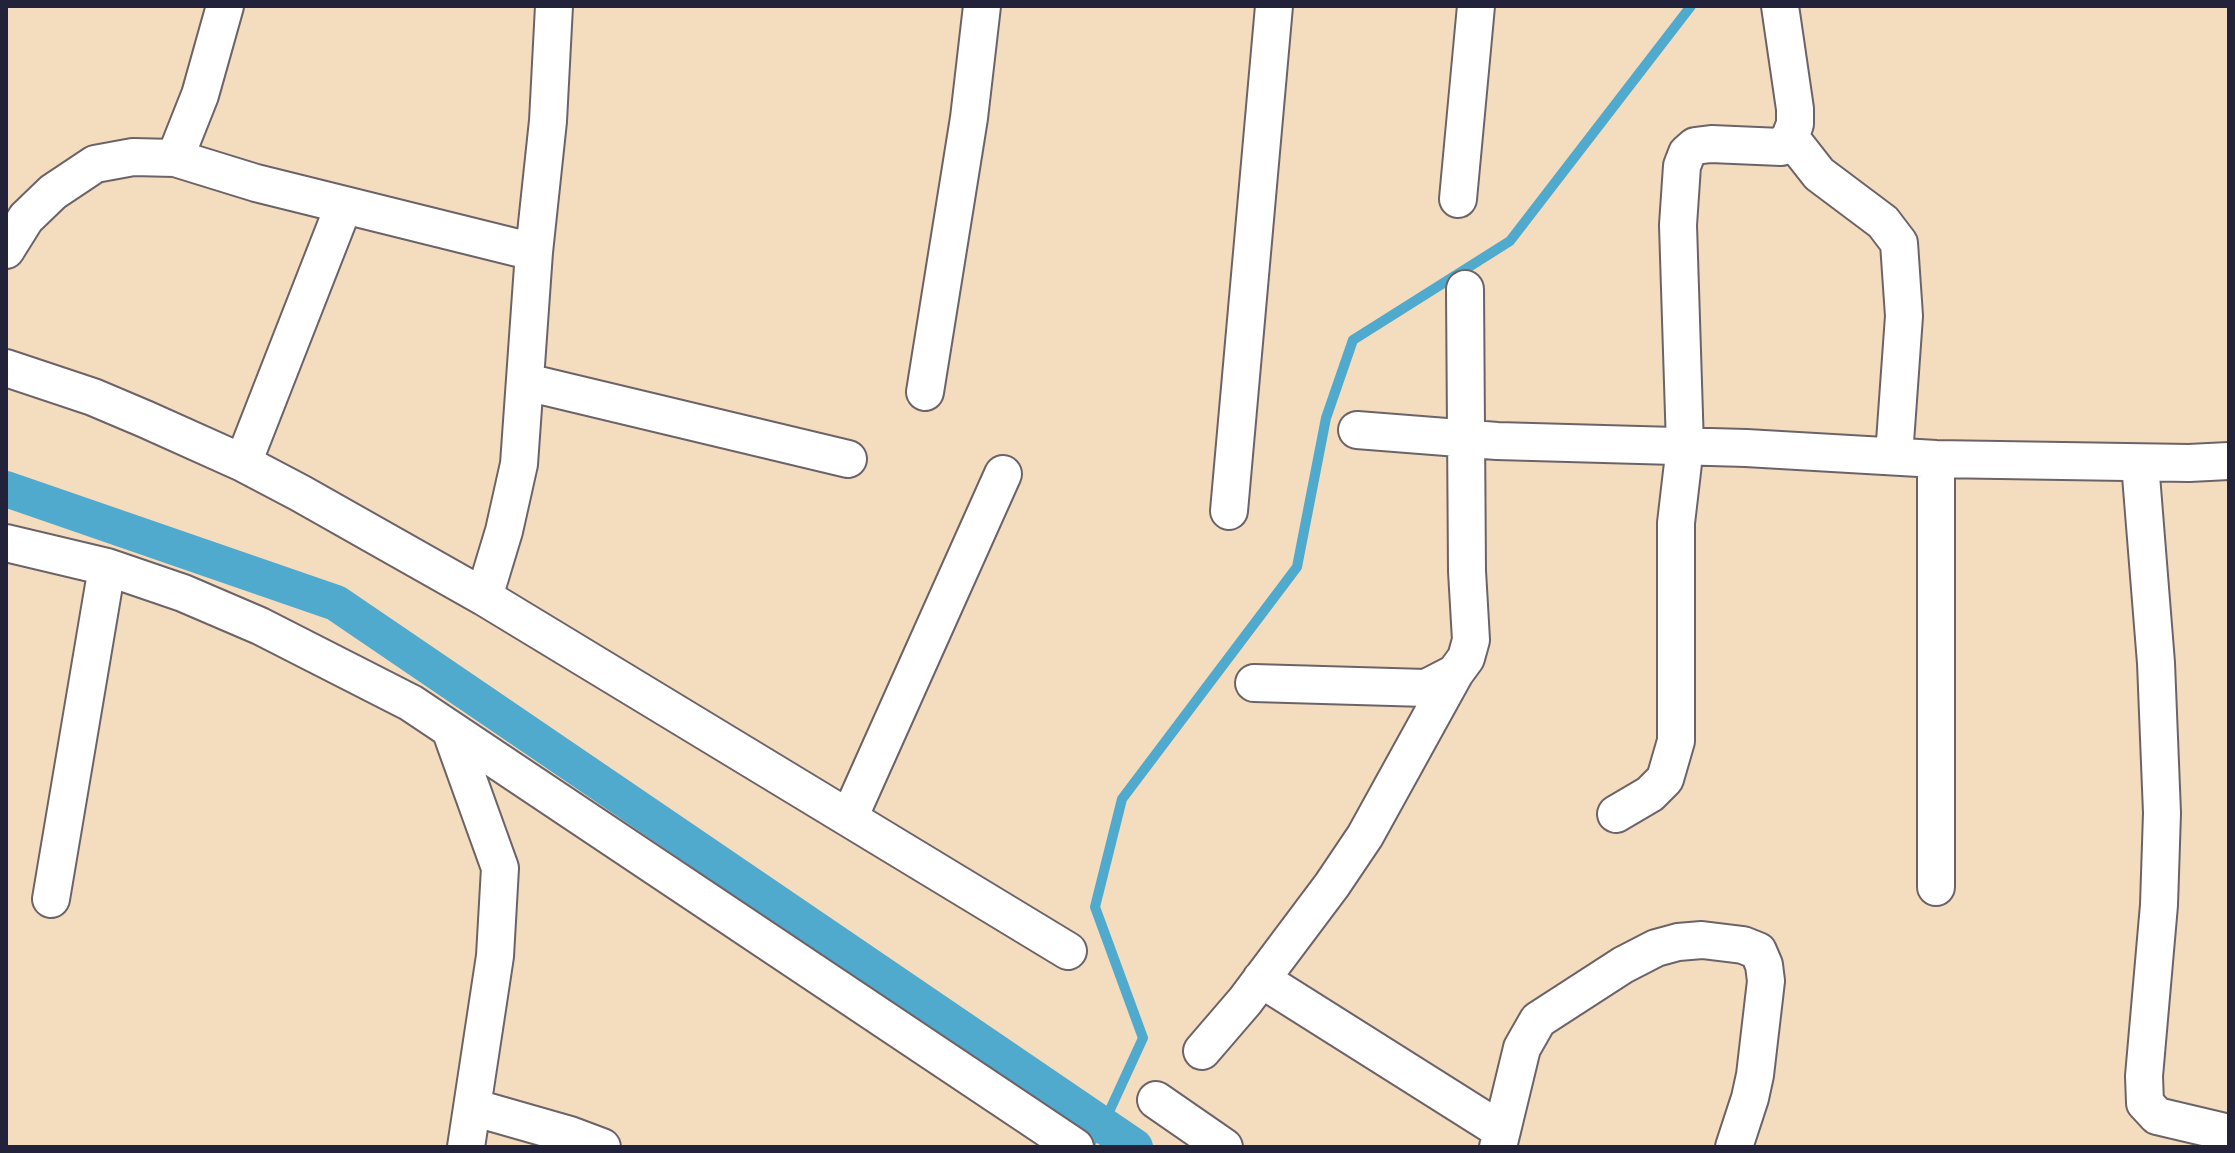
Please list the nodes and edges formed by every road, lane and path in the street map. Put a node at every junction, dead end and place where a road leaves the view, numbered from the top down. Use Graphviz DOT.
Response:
graph roads {
  1 [pos="225,6"];
  2 [pos="554,6"];
  3 [pos="982,6"];
  4 [pos="1274,6"];
  5 [pos="1476,6"];
  6 [pos="1780,6"];
  7 [pos="1790,137"];
  8 [pos="175,158"];
  9 [pos="1458,199"];
  10 [pos="344,205"];
  11 [pos="6,250"];
  12 [pos="534,252"];
  13 [pos="1465,289"];
  14 [pos="6,368"];
  15 [pos="526,382"];
  16 [pos="925,392"];
  17 [pos="1357,430"];
  18 [pos="1465,438"];
  19 [pos="1685,446"];
  20 [pos="1894,456"];
  21 [pos="848,459"];
  22 [pos="1936,459"];
  23 [pos="2229,461"];
  24 [pos="243,463"];
  25 [pos="2140,463"];
  26 [pos="1003,474"];
  27 [pos="1229,511"];
  28 [pos="6,543"];
  29 [pos="107,567"];
  30 [pos="484,597"];
  31 [pos="1455,673"];
  32 [pos="1254,683"];
  33 [pos="450,729"];
  34 [pos="1616,814"];
  35 [pos="849,818"];
  36 [pos="1936,887"];
  37 [pos="51,899"];
  38 [pos="1068,951"];
  39 [pos="1261,979"];
  40 [pos="1202,1051"];
  41 [pos="1156,1100"];
  42 [pos="472,1107"];
  43 [pos="2229,1133"];
  44 [pos="1500,1139"];
  45 [pos="1073,1146"];
  46 [pos="466,1147"];
  47 [pos="602,1147"];
  48 [pos="1224,1147"];
  49 [pos="1734,1147"];
  1 -- 8 [label="street"];
  2 -- 12 [label="street"];
  3 -- 16 [label="street"];
  4 -- 27 [label="street"];
  5 -- 9 [label="street"];
  6 -- 7 [label="street"];
  7 -- 19 [label="street"];
  7 -- 20 [label="street"];
  8 -- 10 [label="street"];
  8 -- 11 [label="street"];
  10 -- 12 [label="street"];
  10 -- 24 [label="street"];
  12 -- 15 [label="street"];
  13 -- 18 [label="street"];
  14 -- 24 [label="street"];
  15 -- 21 [label="street"];
  15 -- 30 [label="street"];
  17 -- 18 [label="street"];
  18 -- 19 [label="street"];
  18 -- 31 [label="street"];
  19 -- 20 [label="street"];
  19 -- 34 [label="street"];
  20 -- 22 [label="street"];
  22 -- 25 [label="street"];
  22 -- 36 [label="street"];
  23 -- 25 [label="street"];
  24 -- 30 [label="street"];
  25 -- 43 [label="street"];
  26 -- 35 [label="street"];
  28 -- 29 [label="street"];
  29 -- 33 [label="street"];
  29 -- 37 [label="street"];
  30 -- 35 [label="street"];
  31 -- 32 [label="street"];
  31 -- 39 [label="street"];
  33 -- 42 [label="street"];
  33 -- 45 [label="street"];
  35 -- 38 [label="street"];
  39 -- 40 [label="street"];
  39 -- 44 [label="street"];
  41 -- 48 [label="street"];
  42 -- 46 [label="street"];
  42 -- 47 [label="street"];
  44 -- 49 [label="street"];
}
